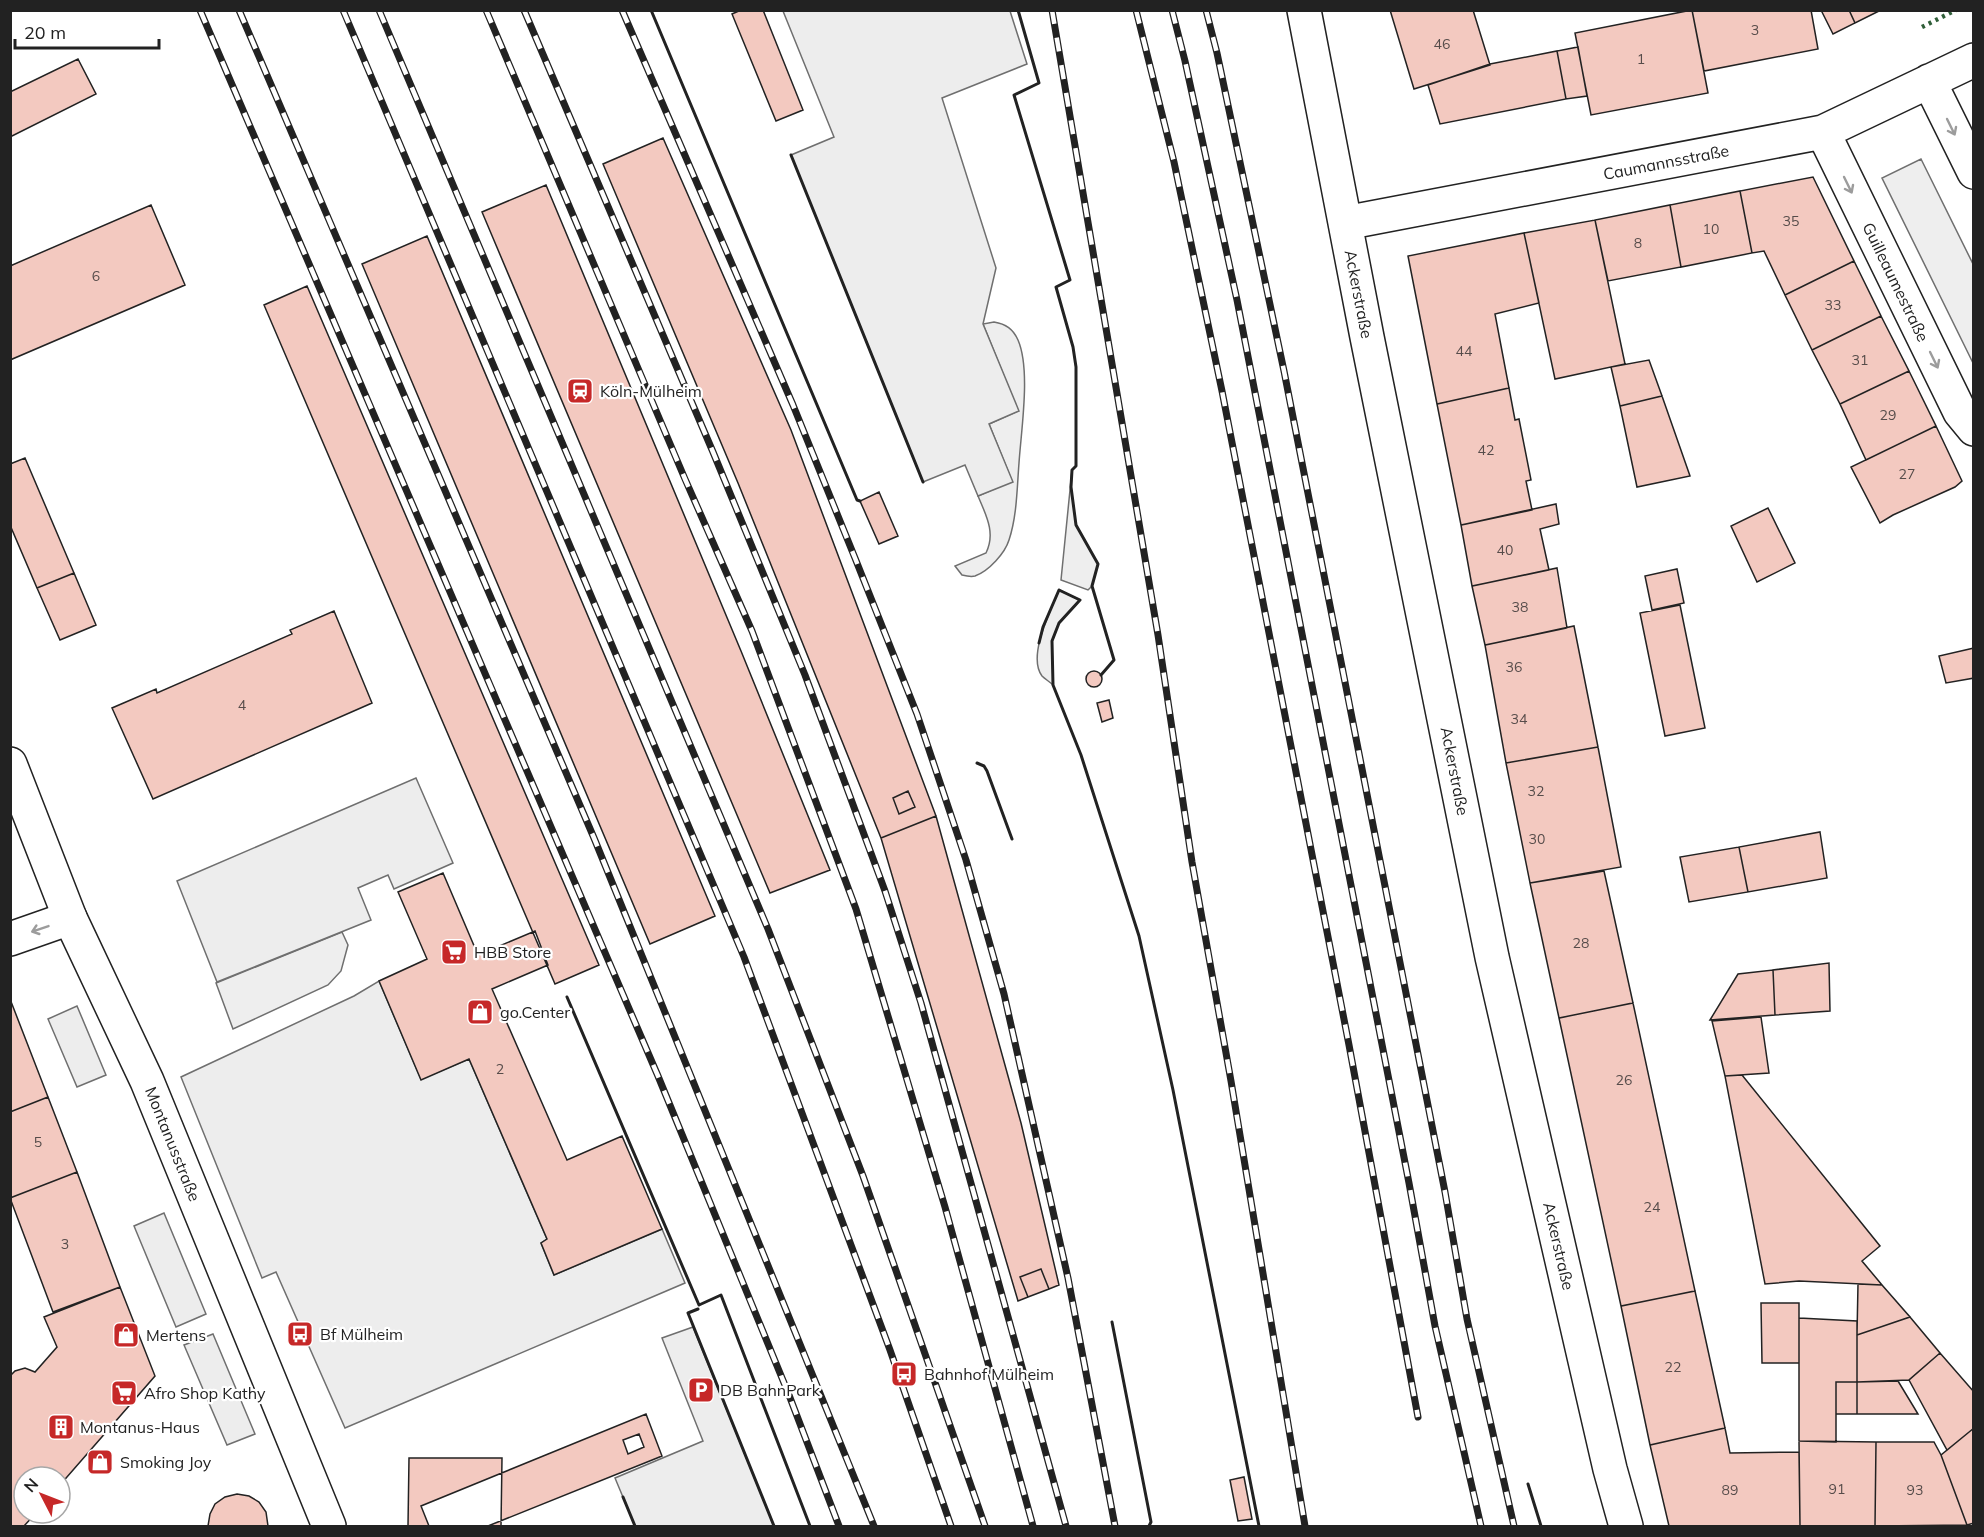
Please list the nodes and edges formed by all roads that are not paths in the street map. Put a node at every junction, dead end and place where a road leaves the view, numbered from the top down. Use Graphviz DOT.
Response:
graph roads {
  1 [pos="1304,10"];
  2 [pos="1974,60"];
  3 [pos="1929,81"];
  4 [pos="1823,132"];
  5 [pos="1974,172"];
  6 [pos="1345,223"];
  7 [pos="1974,429"];
  8 [pos="10,764"];
  9 [pos="70,918"];
  10 [pos="10,939"];
  11 [pos="329,1527"];
  12 [pos="1626,1527"];
  1 -- 6 [label="street, Ackerstraße"];
  2 -- 3 [label="street, Caumannsstraße"];
  3 -- 4 [label="street, Caumannsstraße"];
  3 -- 5 [label="street, one-way"];
  4 -- 6 [label="street, Caumannsstraße"];
  4 -- 7 [label="street, Guilleaumestraße, one-way"];
  6 -- 12 [label="street, Ackerstraße"];
  8 -- 9 [label="street, Montanusstraße"];
  9 -- 10 [label="street, one-way"];
  9 -- 11 [label="street, Montanusstraße"];
}
